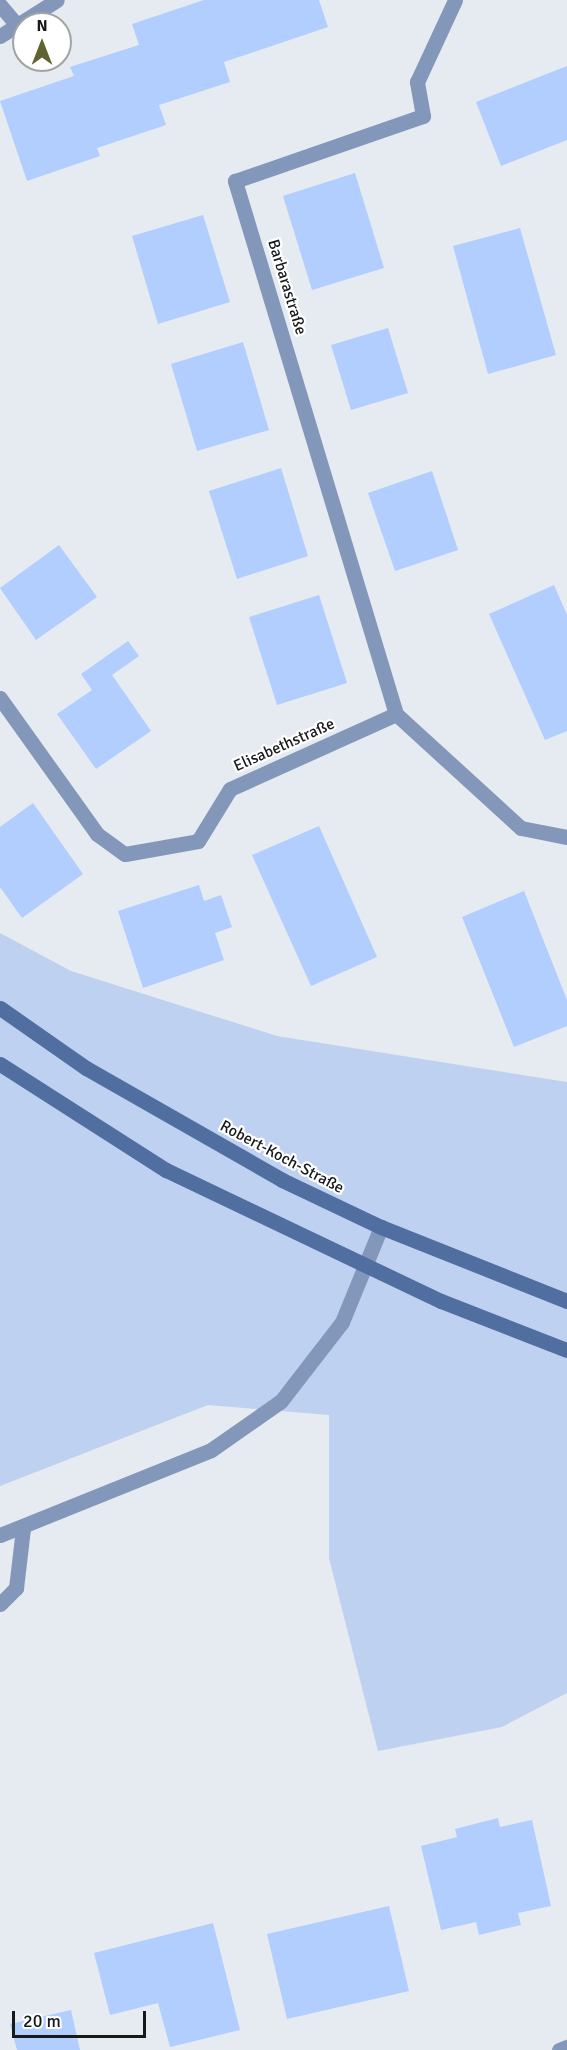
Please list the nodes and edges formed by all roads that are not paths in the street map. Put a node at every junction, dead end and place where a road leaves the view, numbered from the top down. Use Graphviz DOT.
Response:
graph roads {
  1 [pos="57,0"];
  2 [pos="455,0"];
  3 [pos="0,5"];
  4 [pos="38,12"];
  5 [pos="12,19"];
  6 [pos="0,698"];
  7 [pos="396,714"];
  8 [pos="567,837"];
  9 [pos="0,1008"];
  10 [pos="0,1064"];
  11 [pos="381,1227"];
  12 [pos="368,1267"];
  13 [pos="567,1301"];
  14 [pos="567,1350"];
  15 [pos="22,1528"];
  16 [pos="0,1535"];
  17 [pos="0,1604"];
  18 [pos="567,2047"];
  19 [pos="559,2050"];
  1 -- 4 [label="street"];
  2 -- 7 [label="street, Barbarastraße"];
  3 -- 5 [label="street"];
  6 -- 7 [label="street, Elisabethstraße"];
  7 -- 8 [label="street"];
  9 -- 11 [label="street, Robert-Koch-Straße"];
  10 -- 12 [label="street"];
  11 -- 12 [label="street"];
  11 -- 13 [label="street, Robert-Koch-Straße"];
  12 -- 14 [label="street"];
  12 -- 15 [label="street"];
  15 -- 16 [label="street"];
  15 -- 17 [label="street"];
  18 -- 19 [label="street"];
}
